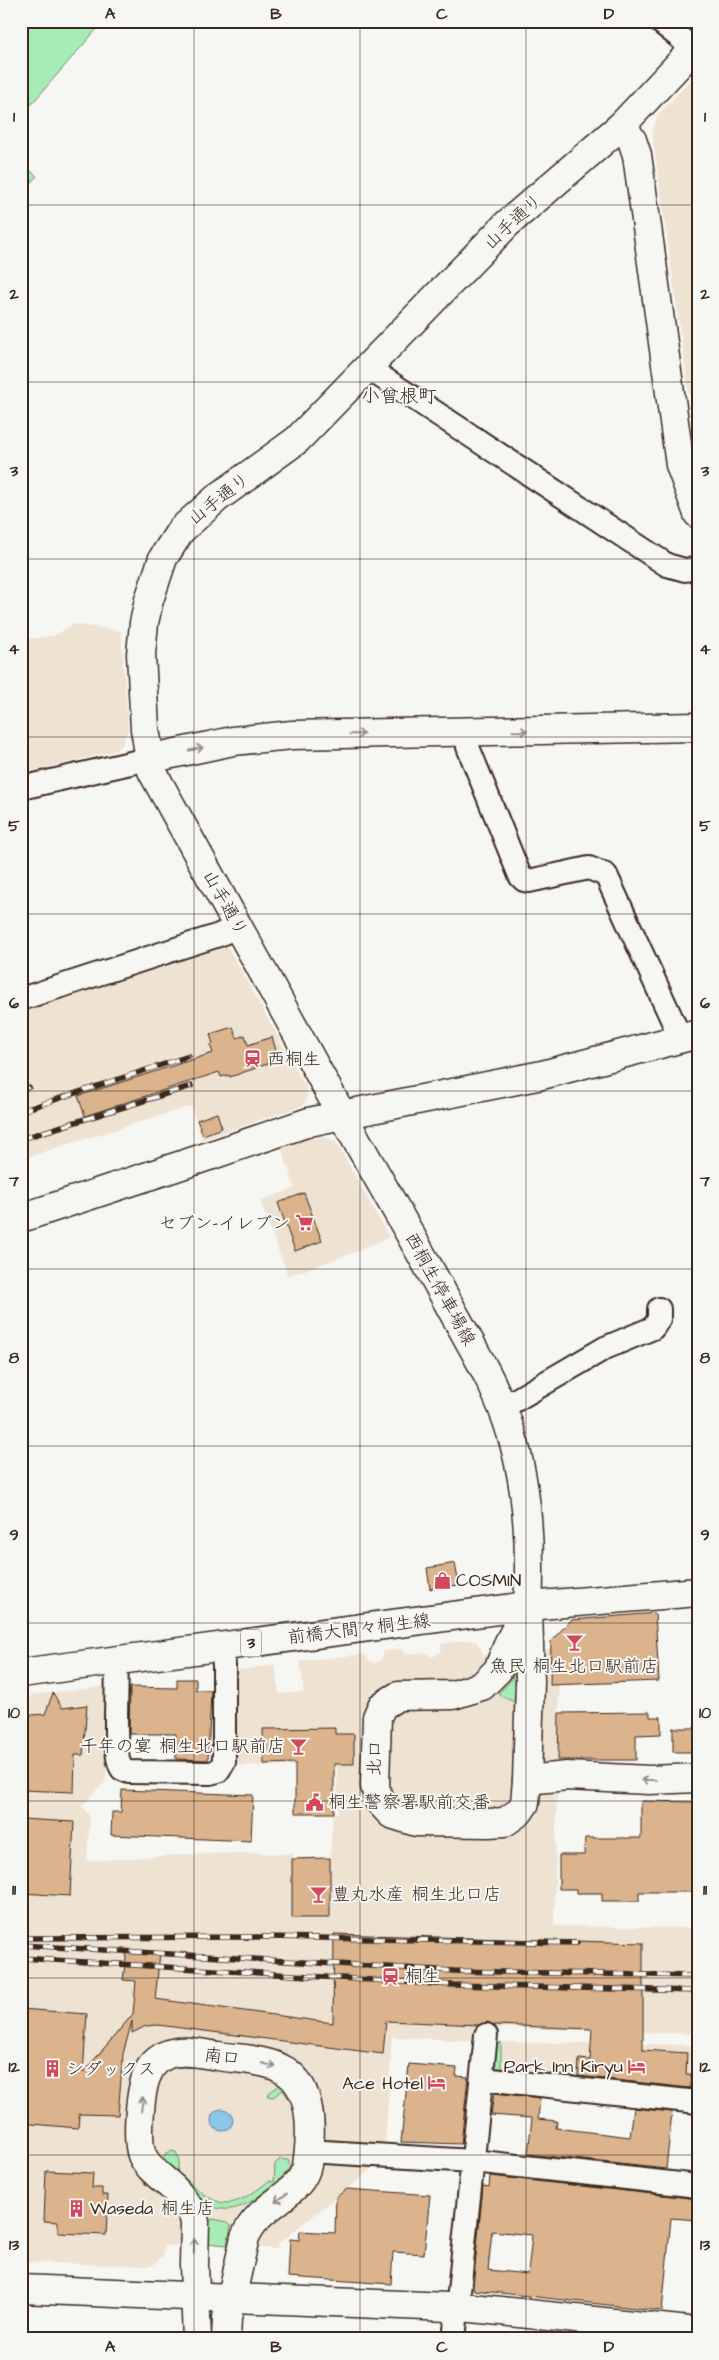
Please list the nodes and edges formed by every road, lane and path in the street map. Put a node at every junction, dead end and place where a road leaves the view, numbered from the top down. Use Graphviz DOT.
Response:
graph roads {
  1 [pos="659,21"];
  2 [pos="696,46"];
  3 [pos="622,125"];
  4 [pos="365,370"];
  5 [pos="698,514"];
  6 [pos="698,568"];
  7 [pos="698,727"];
  8 [pos="466,732"];
  9 [pos="148,759"];
  10 [pos="21,788"];
  11 [pos="238,926"];
  12 [pos="21,999"];
  13 [pos="689,1036"];
  14 [pos="342,1114"];
  15 [pos="21,1218"];
  16 [pos="658,1309"];
  17 [pos="502,1408"];
  18 [pos="698,1592"];
  19 [pos="528,1606"];
  20 [pos="222,1646"];
  21 [pos="116,1660"];
  22 [pos="21,1673"];
  23 [pos="698,1778"];
  24 [pos="527,1780"];
  25 [pos="486,2035"];
  26 [pos="483,2079"];
  27 [pos="698,2102"];
  28 [pos="308,2151"];
  29 [pos="473,2161"];
  30 [pos="698,2186"];
  31 [pos="21,2289"];
  32 [pos="196,2295"];
  33 [pos="232,2296"];
  34 [pos="457,2307"];
  35 [pos="698,2332"];
  36 [pos="197,2339"];
  37 [pos="226,2339"];
  38 [pos="454,2339"];
  1 -- 2 [label="street"];
  2 -- 3 [label="street, 山手通り"];
  3 -- 4 [label="street, 山手通り"];
  3 -- 5 [label="street"];
  4 -- 6 [label="street"];
  4 -- 9 [label="street, 山手通り"];
  8 -- 7 [label="street, one-way"];
  9 -- 8 [label="street, one-way"];
  8 -- 13 [label="street"];
  9 -- 10 [label="street"];
  9 -- 11 [label="street, 山手通り"];
  11 -- 12 [label="street"];
  11 -- 14 [label="street, 山手通り"];
  13 -- 14 [label="street"];
  14 -- 15 [label="street"];
  14 -- 17 [label="street, 西桐生停車場線"];
  16 -- 17 [label="street"];
  17 -- 19 [label="street, 西桐生停車場線"];
  18 -- 19 [label="street, 前橋大間々桐生線 / 3"];
  19 -- 20 [label="street, 前橋大間々桐生線 / 3"];
  19 -- 24 [label="street, 北口 / 北口"];
  19 -- 24 [label="street, 北口 / 北口"];
  20 -- 21 [label="street, 前橋大間々桐生線 / 3"];
  20 -- 21 [label="street"];
  21 -- 22 [label="street, 前橋大間々桐生線 / 3"];
  23 -- 24 [label="street, one-way"];
  25 -- 26 [label="street"];
  26 -- 27 [label="street"];
  26 -- 29 [label="street"];
  28 -- 29 [label="street"];
  32 -- 28 [label="street, 南口 / 南口, one-way"];
  28 -- 33 [label="street, 南口 / 南口, one-way"];
  29 -- 30 [label="street"];
  29 -- 34 [label="street"];
  31 -- 32 [label="street"];
  32 -- 33 [label="street"];
  32 -- 36 [label="street, 南口"];
  33 -- 34 [label="street"];
  33 -- 37 [label="street, 南口"];
  34 -- 35 [label="street"];
  34 -- 38 [label="street"];
}
